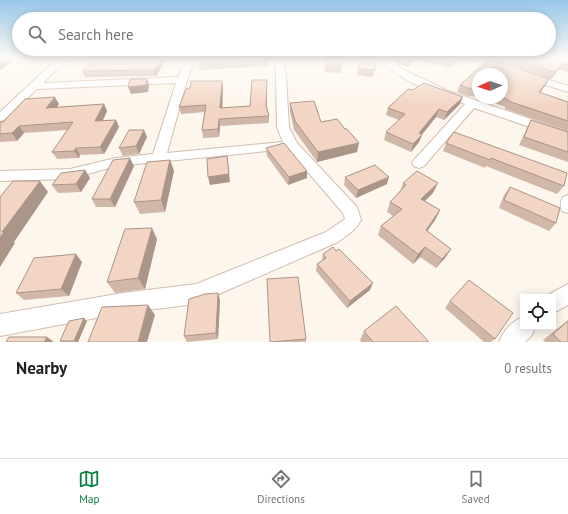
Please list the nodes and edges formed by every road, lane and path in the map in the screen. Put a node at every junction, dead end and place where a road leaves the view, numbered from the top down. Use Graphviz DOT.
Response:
graph roads {
  1 [pos="47,74"];
  2 [pos="185,74"];
  3 [pos="281,74"];
  4 [pos="404,74"];
  5 [pos="519,74"];
  6 [pos="182,80"];
  7 [pos="34,86"];
  8 [pos="568,89"];
  9 [pos="472,103"];
  10 [pos="475,104"];
  11 [pos="0,118"];
  12 [pos="568,136"];
  13 [pos="291,145"];
  14 [pos="159,157"];
  15 [pos="419,162"];
  16 [pos="0,176"];
  17 [pos="568,201"];
  18 [pos="568,207"];
  19 [pos="568,294"];
  20 [pos="556,301"];
  21 [pos="0,325"];
  22 [pos="521,330"];
  23 [pos="510,342"];
  1 -- 7 [label="street"];
  2 -- 6 [label="street"];
  3 -- 13 [label="street"];
  4 -- 9 [label="street"];
  5 -- 8 [label="street"];
  6 -- 7 [label="street"];
  6 -- 14 [label="street"];
  7 -- 11 [label="street"];
  9 -- 15 [label="street"];
  10 -- 12 [label="street"];
  13 -- 14 [label="street"];
  13 -- 21 [label="street"];
  14 -- 16 [label="street"];
  17 -- 18 [label="street"];
  19 -- 20 [label="street"];
  22 -- 23 [label="street"];
}
